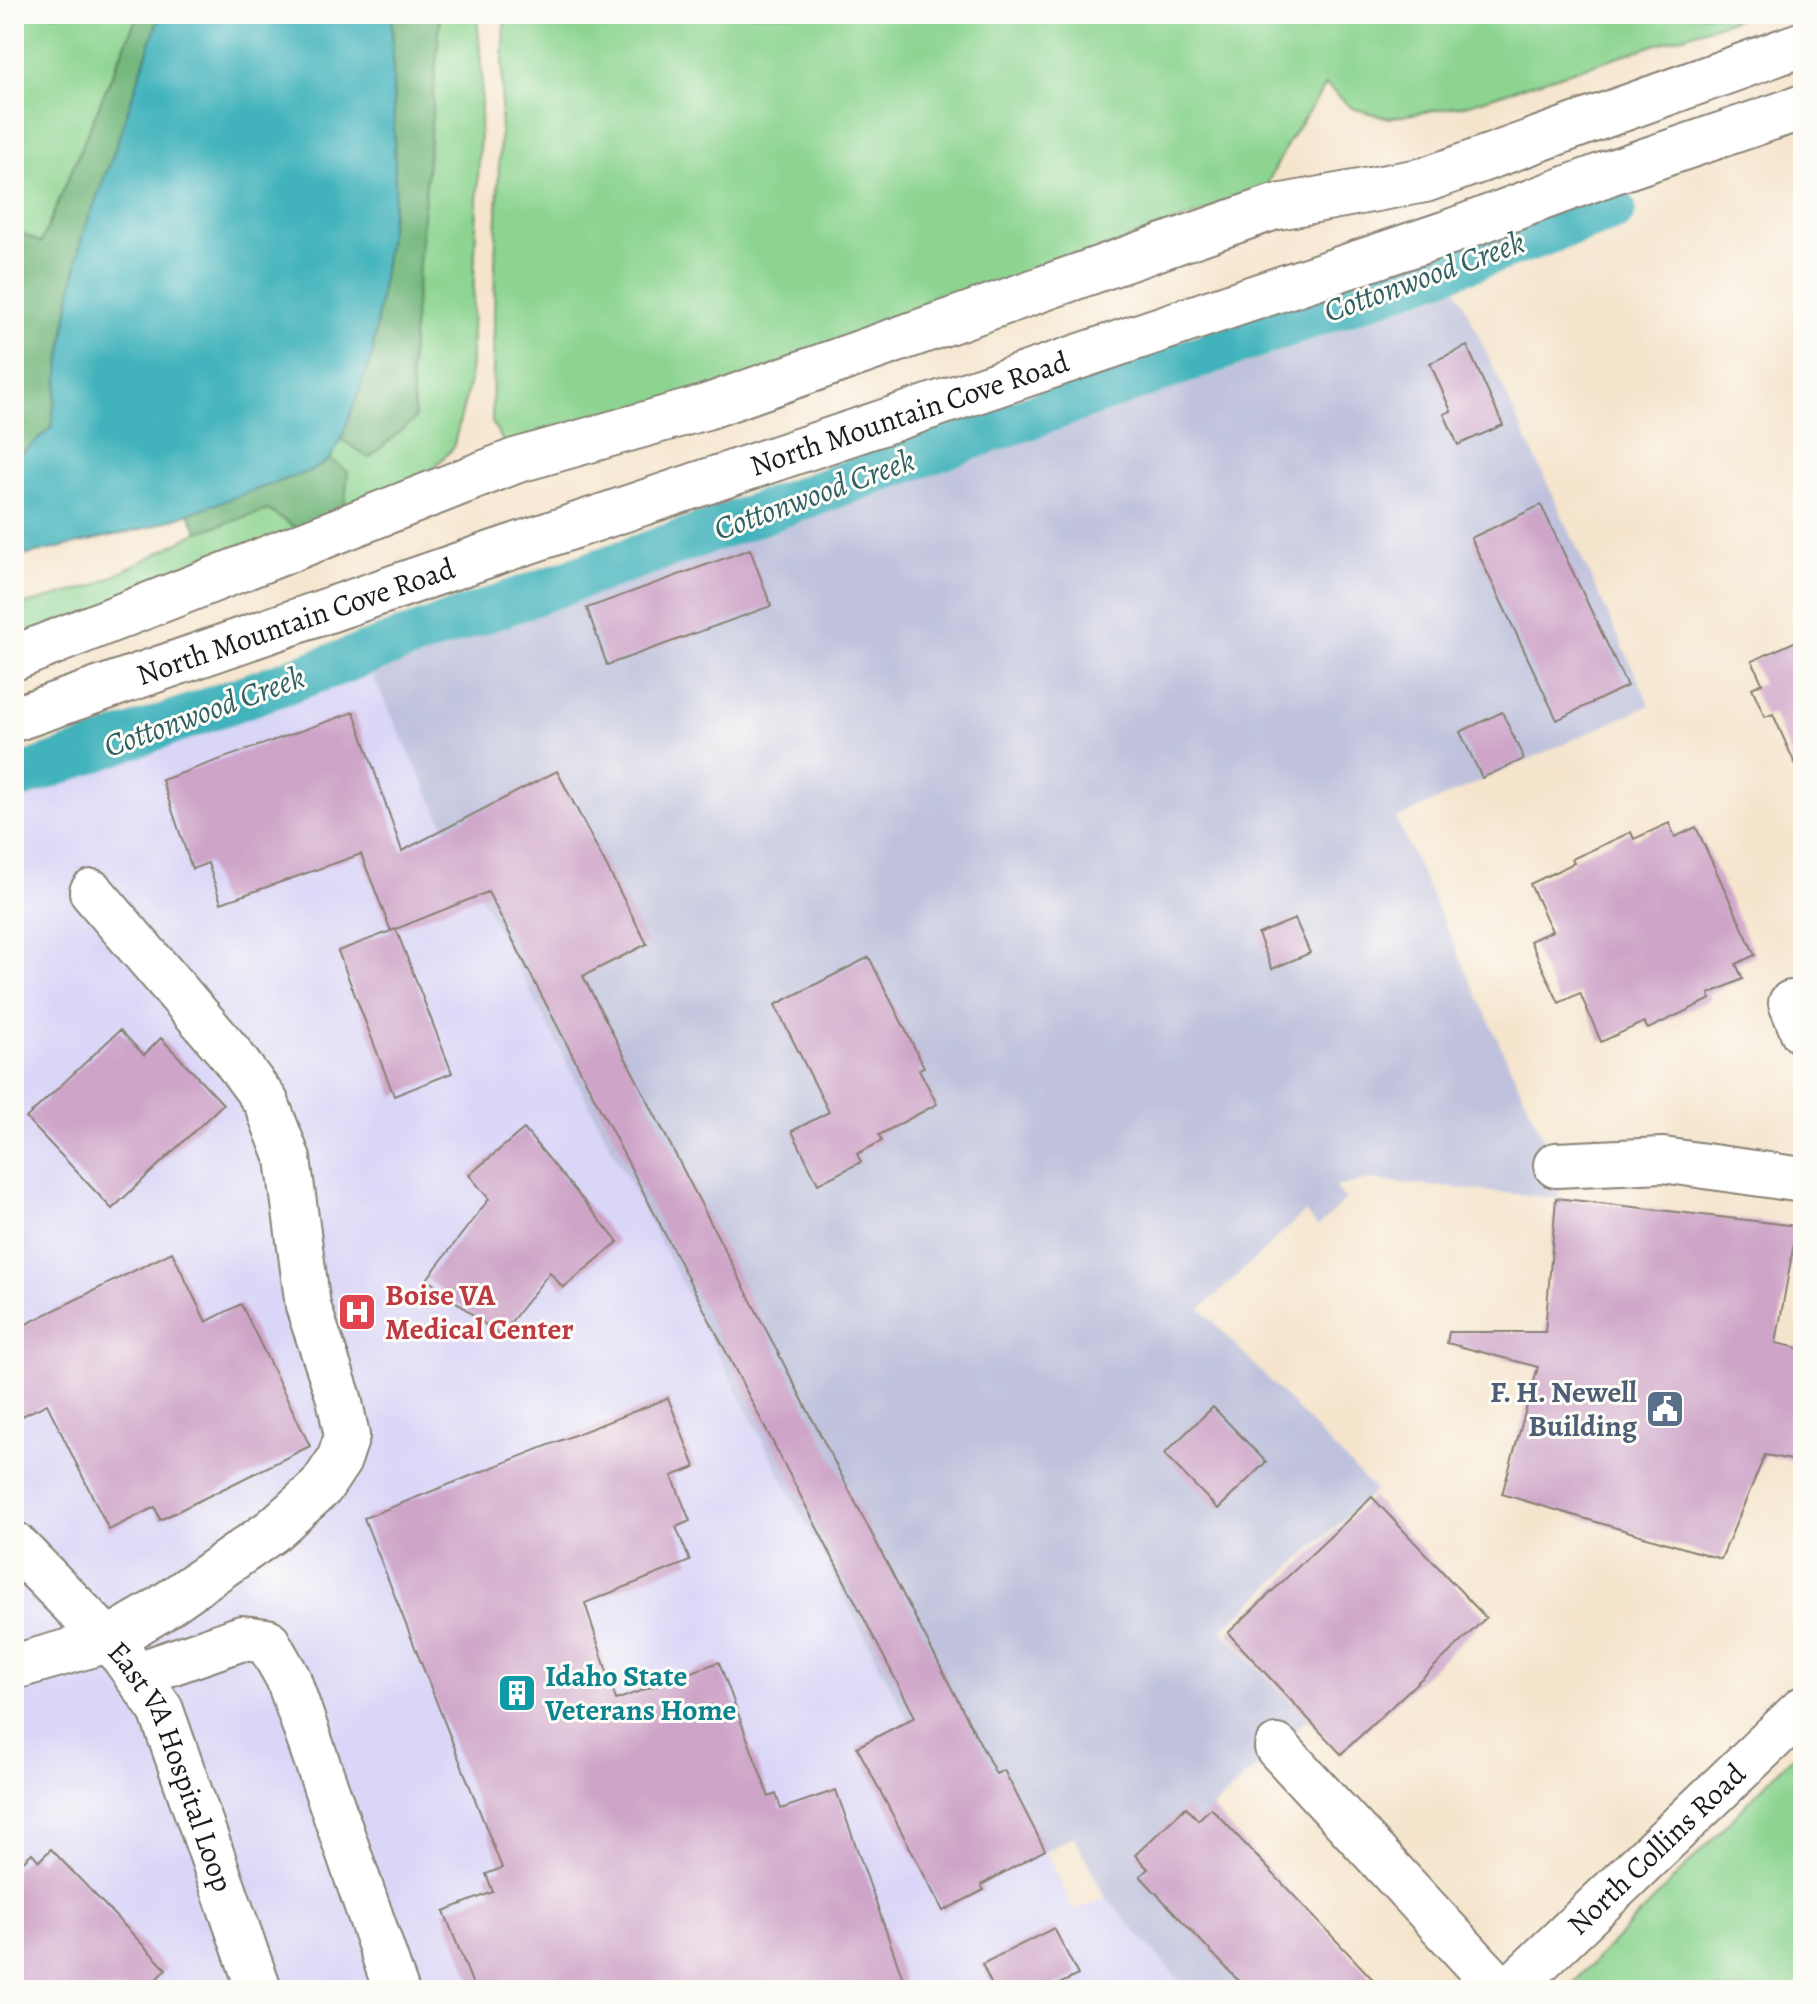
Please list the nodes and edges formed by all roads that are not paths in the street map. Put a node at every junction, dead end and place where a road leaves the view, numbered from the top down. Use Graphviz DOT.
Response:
graph roads {
  1 [pos="1803,44"];
  2 [pos="1803,107"];
  3 [pos="1425,180"];
  4 [pos="1447,233"];
  5 [pos="14,658"];
  6 [pos="14,719"];
  7 [pos="92,892"];
  8 [pos="1556,1165"];
  9 [pos="1803,1180"];
  10 [pos="14,1544"];
  11 [pos="108,1640"];
  12 [pos="14,1667"];
  13 [pos="136,1675"];
  14 [pos="1803,1709"];
  15 [pos="1277,1747"];
  16 [pos="259,1990"];
  17 [pos="396,1990"];
  18 [pos="1501,1990"];
  19 [pos="1509,1990"];
  1 -- 3 [label="street"];
  2 -- 4 [label="street, North Mountain Cove Road"];
  3 -- 4 [label="street"];
  3 -- 5 [label="street"];
  4 -- 6 [label="street, North Mountain Cove Road"];
  7 -- 11 [label="street"];
  8 -- 9 [label="street"];
  10 -- 11 [label="street"];
  11 -- 12 [label="street, East VA Hospital Loop"];
  11 -- 13 [label="street, East VA Hospital Loop"];
  13 -- 16 [label="street, East VA Hospital Loop"];
  13 -- 17 [label="street"];
  14 -- 19 [label="street, North Collins Road"];
  15 -- 18 [label="street"];
}
